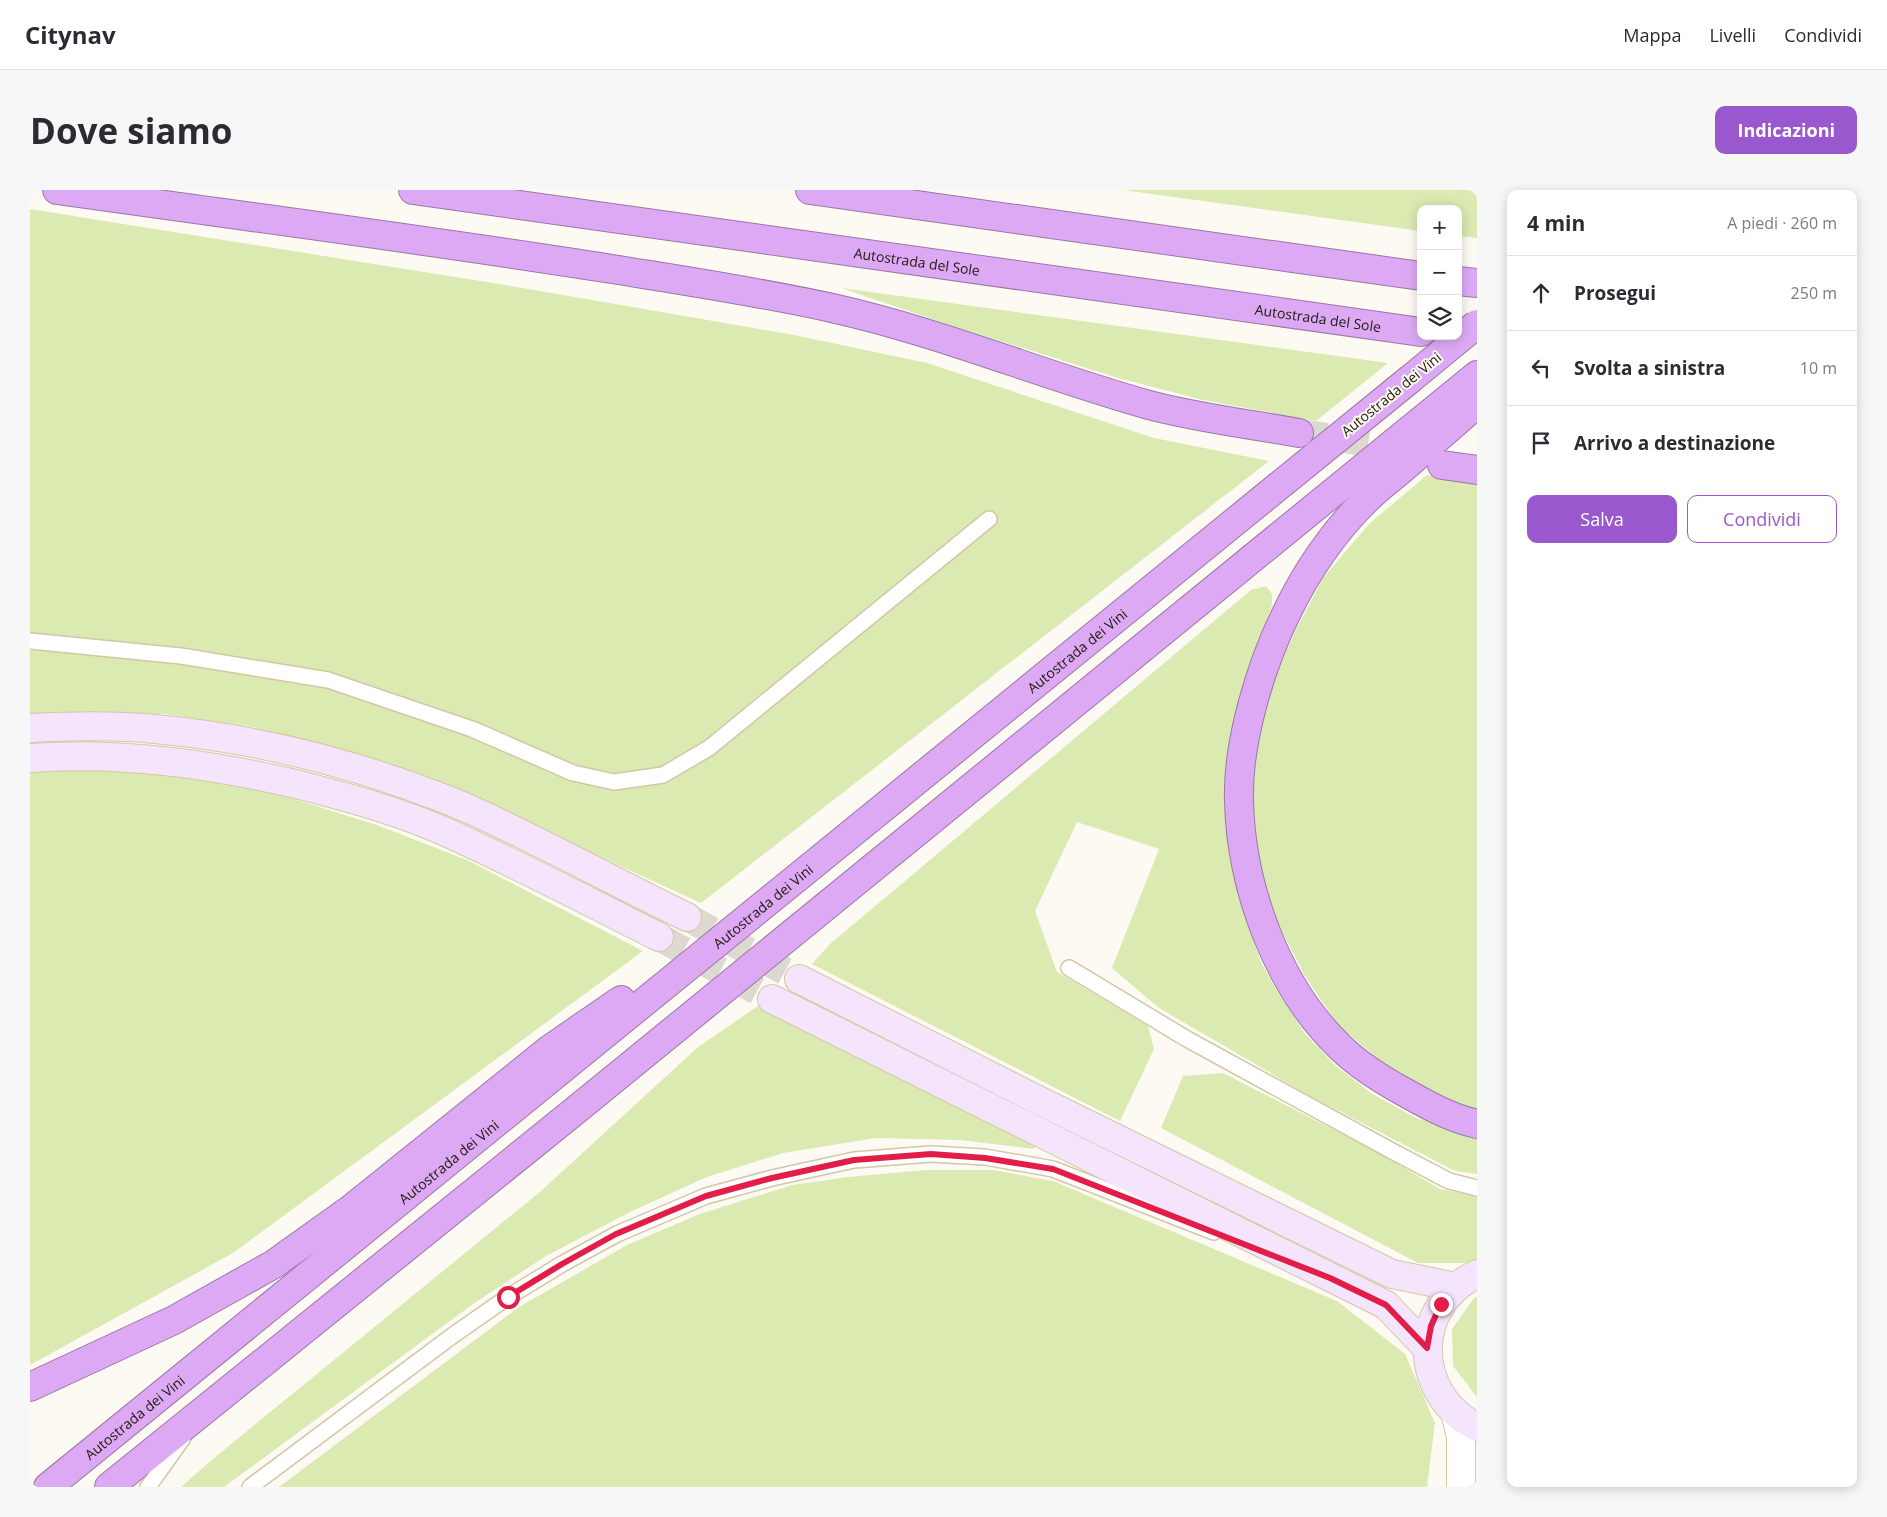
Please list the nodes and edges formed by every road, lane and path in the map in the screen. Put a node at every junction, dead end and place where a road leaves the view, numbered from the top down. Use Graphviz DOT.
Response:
graph roads {
  1 [pos="57,190"];
  2 [pos="413,190"];
  3 [pos="810,190"];
  4 [pos="1417,275"];
  5 [pos="1462,281"];
  6 [pos="1477,283"];
  7 [pos="1477,324"];
  8 [pos="1417,331"];
  9 [pos="1462,338"];
  10 [pos="1477,340"];
  11 [pos="1472,389"];
  12 [pos="1299,433"];
  13 [pos="1458,459"];
  14 [pos="1477,470"];
  15 [pos="989,519"];
  16 [pos="30,642"];
  17 [pos="30,728"];
  18 [pos="30,758"];
  19 [pos="781,891"];
  20 [pos="687,917"];
  21 [pos="659,937"];
  22 [pos="1069,968"];
  23 [pos="799,979"];
  24 [pos="772,999"];
  25 [pos="1477,1124"];
  26 [pos="1477,1188"];
  27 [pos="1330,1278"];
  28 [pos="1466,1280"];
  29 [pos="1427,1348"];
  30 [pos="30,1387"];
  31 [pos="203,1411"];
  32 [pos="1454,1412"];
  33 [pos="1477,1427"];
  34 [pos="1477,1469"];
  35 [pos="48,1487"];
  36 [pos="109,1487"];
  37 [pos="148,1487"];
  38 [pos="250,1487"];
  39 [pos="1462,1487"];
  1 -- 12 [label="highway"];
  2 -- 8 [label="highway, Autostrada del Sole"];
  3 -- 4 [label="highway"];
  5 -- 6 [label="highway"];
  7 -- 19 [label="highway, Autostrada dei Vini, bridge"];
  9 -- 10 [label="highway"];
  11 -- 25 [label="highway"];
  11 -- 31 [label="highway"];
  13 -- 14 [label="highway"];
  15 -- 16 [label="lane"];
  17 -- 20 [label="main road"];
  18 -- 21 [label="main road"];
  19 -- 30 [label="highway"];
  19 -- 35 [label="highway, Autostrada dei Vini"];
  22 -- 26 [label="lane"];
  23 -- 28 [label="main road"];
  24 -- 27 [label="main road"];
  27 -- 29 [label="main road"];
  27 -- 38 [label="lane"];
  28 -- 29 [label="main road"];
  29 -- 32 [label="main road"];
  31 -- 36 [label="highway"];
  31 -- 37 [label="lane"];
  32 -- 33 [label="main road"];
  32 -- 39 [label="street"];
  34 -- 39 [label="street"];
}
